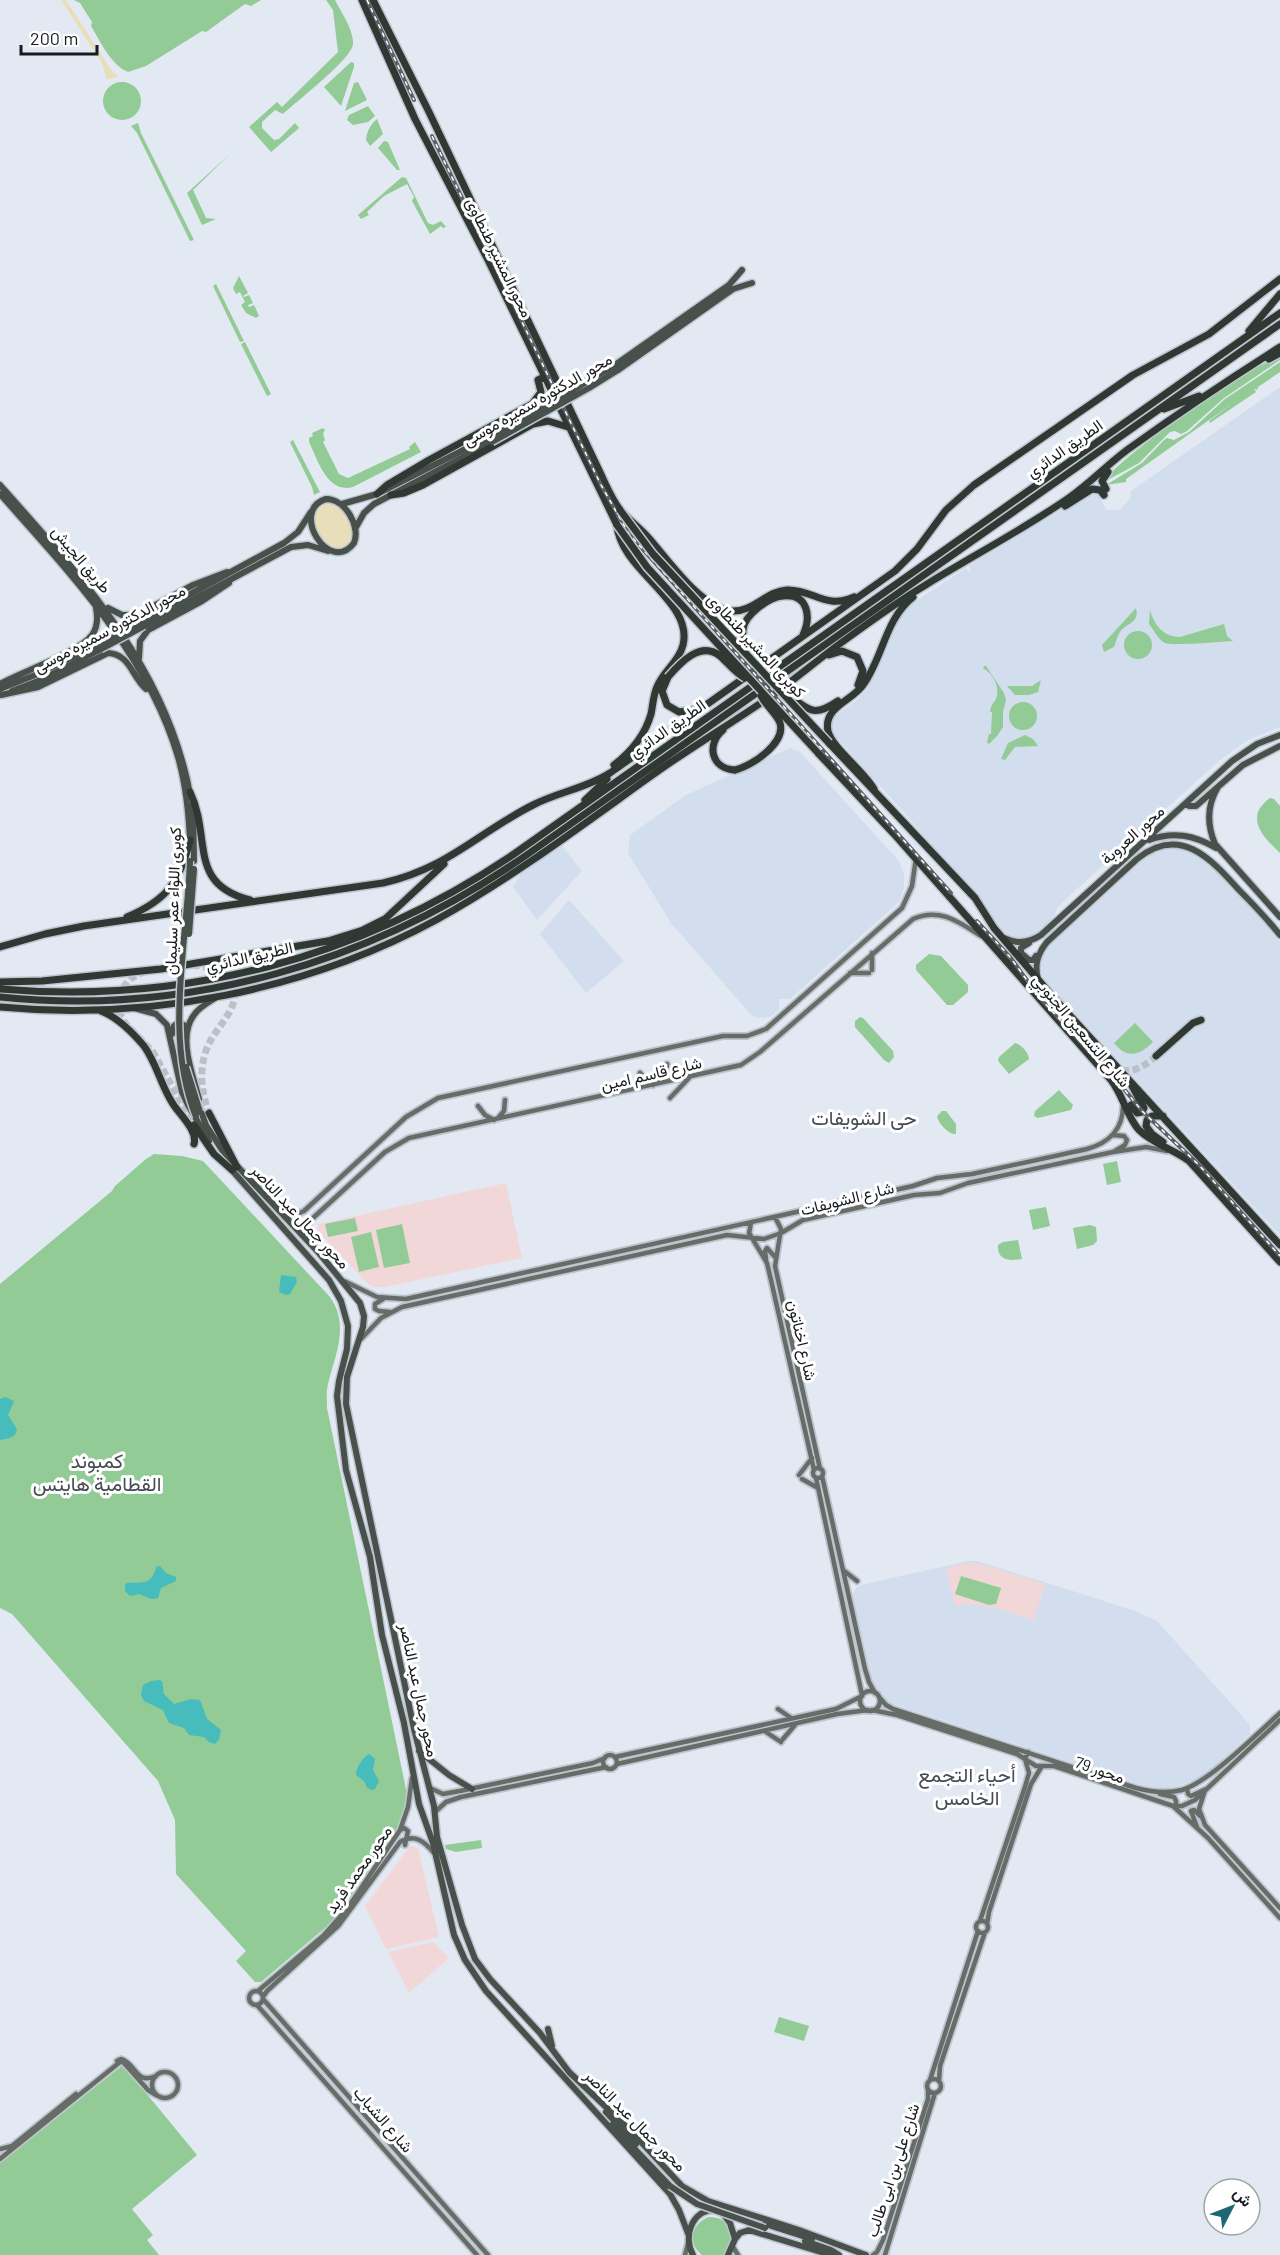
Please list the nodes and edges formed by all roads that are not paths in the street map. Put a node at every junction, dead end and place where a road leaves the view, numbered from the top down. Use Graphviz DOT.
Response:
graph roads {
  1 [pos="362,0"];
  2 [pos="373,0"];
  3 [pos="742,270"];
  4 [pos="1280,279"];
  5 [pos="752,283"];
  6 [pos="731,287"];
  7 [pos="1280,294"];
  8 [pos="1280,313"];
  9 [pos="1280,324"];
  10 [pos="1240,341"];
  11 [pos="1280,347"];
  12 [pos="1280,353"];
  13 [pos="1255,363"];
  14 [pos="541,378"];
  15 [pos="1212,390"];
  16 [pos="535,401"];
  17 [pos="1156,412"];
  18 [pos="546,421"];
  19 [pos="1164,424"];
  20 [pos="568,428"];
  21 [pos="490,440"];
  22 [pos="0,485"];
  23 [pos="0,494"];
  24 [pos="377,494"];
  25 [pos="391,495"];
  26 [pos="342,504"];
  27 [pos="620,510"];
  28 [pos="311,512"];
  29 [pos="1046,513"];
  30 [pos="617,525"];
  31 [pos="355,529"];
  32 [pos="328,551"];
  33 [pos="235,574"];
  34 [pos="931,581"];
  35 [pos="864,593"];
  36 [pos="95,605"];
  37 [pos="104,606"];
  38 [pos="132,616"];
  39 [pos="143,623"];
  40 [pos="133,625"];
  41 [pos="93,634"];
  42 [pos="143,635"];
  43 [pos="802,637"];
  44 [pos="99,647"];
  45 [pos="108,653"];
  46 [pos="754,660"];
  47 [pos="139,662"];
  48 [pos="816,662"];
  49 [pos="749,679"];
  50 [pos="0,684"];
  51 [pos="0,689"];
  52 [pos="151,689"];
  53 [pos="760,690"];
  54 [pos="785,694"];
  55 [pos="0,695"];
  56 [pos="714,699"];
  57 [pos="734,719"];
  58 [pos="1280,735"];
  59 [pos="1259,736"];
  60 [pos="1269,739"];
  61 [pos="1280,746"];
  62 [pos="617,768"];
  63 [pos="1218,787"];
  64 [pos="570,790"];
  65 [pos="190,792"];
  66 [pos="878,797"];
  67 [pos="1186,803"];
  68 [pos="582,806"];
  69 [pos="868,806"];
  70 [pos="190,840"];
  71 [pos="1143,842"];
  72 [pos="1219,850"];
  73 [pos="450,857"];
  74 [pos="916,858"];
  75 [pos="192,861"];
  76 [pos="1109,873"];
  77 [pos="1114,881"];
  78 [pos="1100,882"];
  79 [pos="1106,888"];
  80 [pos="256,901"];
  81 [pos="1280,917"];
  82 [pos="402,919"];
  83 [pos="117,921"];
  84 [pos="374,925"];
  85 [pos="1280,935"];
  86 [pos="1002,936"];
  87 [pos="396,940"];
  88 [pos="1031,940"];
  89 [pos="988,941"];
  90 [pos="407,945"];
  91 [pos="0,947"];
  92 [pos="1041,950"];
  93 [pos="872,953"];
  94 [pos="850,973"];
  95 [pos="1038,979"];
  96 [pos="0,982"];
  97 [pos="1026,985"];
  98 [pos="0,989"];
  99 [pos="217,997"];
  100 [pos="0,998"];
  101 [pos="0,1007"];
  102 [pos="133,1008"];
  103 [pos="98,1010"];
  104 [pos="1201,1020"];
  105 [pos="187,1033"];
  106 [pos="171,1038"];
  107 [pos="1156,1056"];
  108 [pos="1104,1060"];
  109 [pos="667,1064"];
  110 [pos="640,1073"];
  111 [pos="691,1077"];
  112 [pos="1131,1080"];
  113 [pos="656,1085"];
  114 [pos="1118,1089"];
  115 [pos="670,1098"];
  116 [pos="1124,1099"];
  117 [pos="506,1100"];
  118 [pos="478,1106"];
  119 [pos="209,1113"];
  120 [pos="1163,1116"];
  121 [pos="196,1118"];
  122 [pos="495,1120"];
  123 [pos="1113,1135"];
  124 [pos="194,1144"];
  125 [pos="1174,1151"];
  126 [pos="1113,1152"];
  127 [pos="235,1168"];
  128 [pos="788,1214"];
  129 [pos="284,1217"];
  130 [pos="775,1217"];
  131 [pos="751,1223"];
  132 [pos="793,1225"];
  133 [pos="781,1233"];
  134 [pos="751,1237"];
  135 [pos="305,1239"];
  136 [pos="1280,1245"];
  137 [pos="775,1257"];
  138 [pos="1280,1262"];
  139 [pos="767,1263"];
  140 [pos="342,1280"];
  141 [pos="383,1299"];
  142 [pos="391,1312"];
  143 [pos="361,1339"];
  144 [pos="812,1458"];
  145 [pos="359,1466"];
  146 [pos="817,1469"];
  147 [pos="346,1470"];
  148 [pos="822,1476"];
  149 [pos="816,1478"];
  150 [pos="362,1479"];
  151 [pos="350,1485"];
  152 [pos="818,1489"];
  153 [pos="843,1570"];
  154 [pos="857,1581"];
  155 [pos="393,1627"];
  156 [pos="382,1635"];
  157 [pos="868,1681"];
  158 [pos="860,1683"];
  159 [pos="862,1695"];
  160 [pos="877,1695"];
  161 [pos="778,1709"];
  162 [pos="870,1710"];
  163 [pos="837,1712"];
  164 [pos="1280,1713"];
  165 [pos="791,1718"];
  166 [pos="1280,1720"];
  167 [pos="795,1725"];
  168 [pos="764,1731"];
  169 [pos="419,1751"];
  170 [pos="1028,1752"];
  171 [pos="615,1757"];
  172 [pos="605,1758"];
  173 [pos="1045,1758"];
  174 [pos="1025,1759"];
  175 [pos="413,1763"];
  176 [pos="617,1764"];
  177 [pos="1042,1766"];
  178 [pos="606,1767"];
  179 [pos="1029,1773"];
  180 [pos="1035,1775"];
  181 [pos="428,1786"];
  182 [pos="1187,1788"];
  183 [pos="472,1789"];
  184 [pos="1206,1789"];
  185 [pos="1159,1792"];
  186 [pos="443,1794"];
  187 [pos="452,1800"];
  188 [pos="1174,1806"];
  189 [pos="435,1812"];
  190 [pos="1200,1816"];
  191 [pos="1197,1827"];
  192 [pos="400,1830"];
  193 [pos="405,1842"];
  194 [pos="435,1854"];
  195 [pos="1280,1908"];
  196 [pos="1280,1918"];
  197 [pos="980,1921"];
  198 [pos="987,1924"];
  199 [pos="978,1931"];
  200 [pos="985,1932"];
  201 [pos="454,1935"];
  202 [pos="446,1938"];
  203 [pos="265,1989"];
  204 [pos="258,1991"];
  205 [pos="263,1998"];
  206 [pos="268,2004"];
  207 [pos="257,2005"];
  208 [pos="263,2014"];
  209 [pos="522,2014"];
  210 [pos="514,2022"];
  211 [pos="529,2022"];
  212 [pos="548,2029"];
  213 [pos="521,2030"];
  214 [pos="552,2050"];
  215 [pos="156,2076"];
  216 [pos="930,2080"];
  217 [pos="939,2081"];
  218 [pos="928,2091"];
  219 [pos="935,2093"];
  220 [pos="156,2095"];
  221 [pos="931,2100"];
  222 [pos="600,2102"];
  223 [pos="591,2107"];
  224 [pos="0,2150"];
  225 [pos="2,2158"];
  226 [pos="703,2199"];
  227 [pos="713,2210"];
  228 [pos="752,2215"];
  229 [pos="728,2220"];
  230 [pos="749,2230"];
  231 [pos="688,2239"];
  232 [pos="735,2239"];
  233 [pos="842,2246"];
  234 [pos="733,2247"];
  235 [pos="876,2254"];
  236 [pos="477,2255"];
  237 [pos="488,2255"];
  238 [pos="685,2255"];
  239 [pos="693,2255"];
  240 [pos="728,2255"];
  241 [pos="738,2255"];
  242 [pos="831,2255"];
  243 [pos="839,2255"];
  244 [pos="866,2255"];
  245 [pos="885,2255"];
  1 -- 14 [label="highway, محور المشير طنطاوى"];
  2 -- 27 [label="highway, محور المشير طنطاوى"];
  3 -- 6 [label="main road"];
  4 -- 35 [label="highway, الطريق الدائري"];
  5 -- 6 [label="main road"];
  6 -- 21 [label="main road, محور الدكتوره سميره موسى, bridge"];
  7 -- 10 [label="highway"];
  8 -- 10 [label="highway, الطريق الدائري"];
  9 -- 17 [label="highway, الطريق الدائري"];
  10 -- 68 [label="highway, الطريق الدائري"];
  11 -- 13 [label="highway, الطريق الدائري"];
  12 -- 13 [label="highway"];
  13 -- 15 [label="highway, الطريق الدائري"];
  14 -- 16 [label="highway"];
  14 -- 20 [label="highway, محور المشير طنطاوى"];
  15 -- 17 [label="highway"];
  15 -- 19 [label="highway, الطريق الدائري"];
  16 -- 18 [label="highway"];
  16 -- 24 [label="highway"];
  17 -- 100 [label="highway, الطريق الدائري"];
  18 -- 20 [label="highway"];
  18 -- 25 [label="highway"];
  19 -- 29 [label="highway, الطريق الدائري"];
  19 -- 29 [label="highway"];
  20 -- 30 [label="highway, محور المشير طنطاوى"];
  21 -- 24 [label="main road, محور الدكتوره سميره موسى"];
  21 -- 25 [label="main road, محور الدكتوره سميره موسى"];
  22 -- 37 [label="main road, طريق الجيش"];
  23 -- 36 [label="main road, طريق الجيش"];
  24 -- 26 [label="main road, محور الدكتوره سميره موسى"];
  25 -- 31 [label="main road, محور الدكتوره سميره موسى"];
  26 -- 28 [label="main road"];
  26 -- 31 [label="main road"];
  27 -- 35 [label="highway"];
  27 -- 46 [label="highway, كوبرى المشير طنطاوى, bridge"];
  28 -- 32 [label="main road"];
  28 -- 33 [label="main road, محور الدكتوره سميره موسى"];
  29 -- 34 [label="highway, الطريق الدائري"];
  30 -- 49 [label="highway, كوبرى المشير طنطاوى, bridge"];
  30 -- 64 [label="highway"];
  31 -- 32 [label="main road"];
  32 -- 33 [label="main road, محور الدكتوره سميره موسى"];
  33 -- 38 [label="main road"];
  33 -- 39 [label="main road, محور الدكتوره سميره موسى"];
  33 -- 42 [label="main road"];
  34 -- 48 [label="highway, الطريق الدائري"];
  34 -- 66 [label="highway"];
  35 -- 43 [label="highway, الطريق الدائري"];
  36 -- 41 [label="main road"];
  36 -- 52 [label="main road, طريق الجيش"];
  37 -- 38 [label="main road"];
  37 -- 47 [label="main road, طريق الجيش"];
  38 -- 40 [label="main road"];
  39 -- 40 [label="main road, محور الدكتوره سميره موسى, bridge"];
  39 -- 44 [label="main road, محور الدكتوره سميره موسى, bridge"];
  40 -- 42 [label="main road"];
  40 -- 44 [label="main road, محور الدكتوره سميره موسى, bridge"];
  41 -- 45 [label="main road"];
  41 -- 50 [label="main road"];
  42 -- 47 [label="main road"];
  43 -- 46 [label="highway"];
  43 -- 56 [label="highway, الطريق الدائري"];
  44 -- 51 [label="main road, محور الدكتوره سميره موسى"];
  44 -- 55 [label="main road, محور الدكتوره سميره موسى"];
  45 -- 52 [label="main road"];
  45 -- 55 [label="main road"];
  46 -- 54 [label="highway, كوبرى المشير طنطاوى, bridge"];
  47 -- 52 [label="main road, طريق الجيش"];
  48 -- 54 [label="highway, bridge"];
  48 -- 57 [label="highway, الطريق الدائري"];
  49 -- 53 [label="highway, كوبرى المشير طنطاوى, bridge"];
  49 -- 56 [label="highway, bridge"];
  52 -- 65 [label="main road, كوبرى اللواء عمر سليمان"];
  52 -- 70 [label="main road, كوبرى اللواء عمر سليمان"];
  53 -- 57 [label="highway, bridge"];
  53 -- 69 [label="highway, كوبرى المشير طنطاوى, bridge"];
  54 -- 66 [label="highway, كوبرى المشير طنطاوى, bridge"];
  56 -- 62 [label="highway, الطريق الدائري"];
  57 -- 87 [label="highway, الطريق الدائري"];
  58 -- 60 [label="main road, محور العروبة"];
  59 -- 60 [label="main road"];
  60 -- 67 [label="main road, محور العروبة"];
  61 -- 63 [label="main road"];
  62 -- 64 [label="highway, الطريق الدائري"];
  62 -- 68 [label="highway"];
  63 -- 67 [label="main road"];
  63 -- 72 [label="main road"];
  64 -- 73 [label="highway, الطريق الدائري"];
  65 -- 75 [label="main road, كوبرى اللواء عمر سليمان"];
  65 -- 80 [label="highway"];
  66 -- 86 [label="highway, شارع التسعين الجنوبي"];
  67 -- 71 [label="main road, محور العروبة"];
  68 -- 82 [label="highway, الطريق الدائري"];
  69 -- 74 [label="highway, شارع التسعين الجنوبي"];
  70 -- 75 [label="main road, كوبرى اللواء عمر سليمان"];
  70 -- 83 [label="highway"];
  71 -- 72 [label="main road"];
  71 -- 76 [label="main road, محور العروبة"];
  72 -- 81 [label="main road"];
  73 -- 80 [label="highway, الطريق الدائري"];
  73 -- 84 [label="highway"];
  74 -- 89 [label="highway, شارع التسعين الجنوبي"];
  74 -- 129 [label="main road, شارع قاسم امين"];
  75 -- 121 [label="main road, كوبرى اللواء عمر سليمان, bridge"];
  76 -- 77 [label="main road"];
  76 -- 78 [label="main road, محور العروبة"];
  77 -- 79 [label="main road, محور العروبة"];
  77 -- 85 [label="main road, محور العروبة"];
  78 -- 79 [label="main road"];
  78 -- 88 [label="main road, محور العروبة"];
  79 -- 92 [label="main road, محور العروبة"];
  80 -- 83 [label="highway, الطريق الدائري"];
  82 -- 84 [label="highway"];
  82 -- 98 [label="highway, الطريق الدائري"];
  83 -- 91 [label="highway, الطريق الدائري"];
  84 -- 96 [label="highway"];
  86 -- 88 [label="main road"];
  86 -- 95 [label="highway, شارع التسعين الجنوبي"];
  87 -- 90 [label="highway"];
  87 -- 99 [label="highway, الطريق الدائري"];
  88 -- 92 [label="main road"];
  89 -- 93 [label="main road, شارع قاسم امين"];
  89 -- 97 [label="highway, شارع التسعين الجنوبي"];
  92 -- 95 [label="main road"];
  93 -- 94 [label="main road, شارع قاسم امين"];
  93 -- 94 [label="main road"];
  94 -- 111 [label="main road, شارع قاسم امين"];
  95 -- 112 [label="highway, شارع التسعين الجنوبي"];
  97 -- 108 [label="highway"];
  97 -- 114 [label="highway, شارع التسعين الجنوبي"];
  99 -- 102 [label="highway, الطريق الدائري"];
  99 -- 105 [label="main road"];
  101 -- 103 [label="highway, الطريق الدائري"];
  102 -- 103 [label="highway, الطريق الدائري"];
  102 -- 106 [label="main road, محور جمال عبد الناصر"];
  103 -- 124 [label="highway"];
  104 -- 107 [label="highway"];
  105 -- 106 [label="main road"];
  105 -- 121 [label="main road, محور جمال عبد الناصر"];
  106 -- 121 [label="main road, محور جمال عبد الناصر"];
  109 -- 113 [label="main road"];
  110 -- 113 [label="main road"];
  111 -- 113 [label="main road, شارع قاسم امين"];
  111 -- 115 [label="main road"];
  112 -- 114 [label="highway"];
  112 -- 120 [label="highway, شارع التسعين الجنوبي"];
  113 -- 122 [label="main road, شارع قاسم امين"];
  114 -- 116 [label="highway, شارع التسعين الجنوبي"];
  116 -- 123 [label="main road"];
  116 -- 125 [label="highway, شارع التسعين الجنوبي"];
  117 -- 122 [label="main road"];
  118 -- 122 [label="main road"];
  119 -- 127 [label="highway"];
  120 -- 125 [label="highway"];
  120 -- 136 [label="highway, شارع التسعين الجنوبي"];
  121 -- 127 [label="main road, محور جمال عبد الناصر"];
  121 -- 127 [label="highway"];
  122 -- 135 [label="main road, شارع قاسم امين"];
  123 -- 126 [label="main road"];
  123 -- 128 [label="main road, شارع الشويفات"];
  125 -- 126 [label="main road, شارع الشويفات"];
  125 -- 138 [label="highway, شارع التسعين الجنوبي"];
  126 -- 132 [label="main road, شارع الشويفات"];
  127 -- 129 [label="main road, محور جمال عبد الناصر"];
  127 -- 147 [label="main road, محور جمال عبد الناصر"];
  128 -- 130 [label="main road, شارع الشويفات"];
  128 -- 132 [label="main road"];
  129 -- 135 [label="main road, محور جمال عبد الناصر"];
  130 -- 131 [label="main road, شارع الشويفات"];
  130 -- 133 [label="main road"];
  131 -- 134 [label="main road"];
  131 -- 141 [label="main road, شارع الشويفات"];
  132 -- 133 [label="main road, شارع الشويفات"];
  133 -- 134 [label="main road, شارع الشويفات"];
  133 -- 137 [label="main road, شارع اخناتون"];
  134 -- 139 [label="main road, شارع اخناتون"];
  134 -- 142 [label="main road, شارع الشويفات"];
  135 -- 140 [label="main road, محور جمال عبد الناصر"];
  137 -- 139 [label="main road"];
  137 -- 146 [label="main road, شارع اخناتون"];
  139 -- 144 [label="main road, شارع اخناتون"];
  140 -- 141 [label="main road, شارع الشويفات"];
  140 -- 143 [label="main road, محور جمال عبد الناصر"];
  141 -- 142 [label="main road"];
  142 -- 143 [label="main road, شارع الشويفات"];
  143 -- 145 [label="main road, محور جمال عبد الناصر"];
  144 -- 146 [label="main road, شارع اخناتون"];
  144 -- 152 [label="main road"];
  145 -- 147 [label="main road"];
  145 -- 150 [label="main road, محور جمال عبد الناصر"];
  146 -- 148 [label="main road"];
  146 -- 149 [label="main road"];
  147 -- 151 [label="main road, محور جمال عبد الناصر"];
  148 -- 149 [label="main road"];
  148 -- 153 [label="main road"];
  149 -- 152 [label="main road"];
  150 -- 151 [label="main road"];
  150 -- 155 [label="main road, محور جمال عبد الناصر"];
  151 -- 156 [label="main road, محور جمال عبد الناصر"];
  152 -- 158 [label="main road"];
  153 -- 154 [label="main road"];
  153 -- 157 [label="main road"];
  155 -- 156 [label="main road"];
  155 -- 169 [label="main road, محور جمال عبد الناصر"];
  156 -- 175 [label="main road, محور جمال عبد الناصر"];
  157 -- 158 [label="main road"];
  157 -- 160 [label="main road"];
  158 -- 159 [label="main road"];
  159 -- 160 [label="main road"];
  159 -- 162 [label="main road"];
  159 -- 163 [label="main road"];
  160 -- 162 [label="main road"];
  160 -- 170 [label="main road, محور 79"];
  161 -- 165 [label="main road"];
  162 -- 163 [label="main road"];
  162 -- 174 [label="main road, محور 79"];
  163 -- 165 [label="main road"];
  163 -- 167 [label="main road"];
  164 -- 182 [label="main road"];
  165 -- 171 [label="main road"];
  166 -- 184 [label="main road"];
  167 -- 168 [label="main road"];
  167 -- 168 [label="main road"];
  168 -- 176 [label="main road"];
  169 -- 181 [label="main road, محور جمال عبد الناصر"];
  169 -- 183 [label="main road"];
  170 -- 173 [label="main road, محور 79"];
  170 -- 174 [label="main road"];
  171 -- 172 [label="main road"];
  171 -- 176 [label="main road"];
  172 -- 178 [label="main road"];
  172 -- 183 [label="main road"];
  173 -- 177 [label="main road"];
  173 -- 185 [label="main road, محور 79"];
  174 -- 177 [label="main road, محور 79"];
  174 -- 179 [label="main road"];
  175 -- 192 [label="main road, محور محمد فريد"];
  175 -- 194 [label="main road, محور جمال عبد الناصر"];
  176 -- 178 [label="main road"];
  177 -- 180 [label="main road"];
  177 -- 188 [label="main road, محور 79"];
  178 -- 187 [label="main road"];
  179 -- 180 [label="main road"];
  179 -- 197 [label="main road"];
  180 -- 198 [label="main road"];
  181 -- 186 [label="main road"];
  181 -- 189 [label="main road, محور جمال عبد الناصر"];
  182 -- 184 [label="main road"];
  182 -- 185 [label="main road, محور 79"];
  183 -- 186 [label="main road"];
  184 -- 188 [label="main road"];
  184 -- 190 [label="main road"];
  185 -- 188 [label="main road"];
  186 -- 187 [label="main road"];
  187 -- 189 [label="main road"];
  188 -- 191 [label="main road, محور 79"];
  189 -- 209 [label="main road, محور جمال عبد الناصر"];
  190 -- 191 [label="main road"];
  190 -- 195 [label="main road"];
  191 -- 196 [label="main road, محور 79"];
  192 -- 193 [label="main road"];
  192 -- 203 [label="main road, محور محمد فريد"];
  193 -- 194 [label="main road, محور محمد فريد"];
  193 -- 203 [label="main road, محور محمد فريد"];
  194 -- 201 [label="main road, محور جمال عبد الناصر"];
  197 -- 198 [label="main road"];
  197 -- 199 [label="main road"];
  198 -- 200 [label="main road"];
  199 -- 200 [label="main road"];
  199 -- 216 [label="main road"];
  200 -- 217 [label="main road"];
  201 -- 202 [label="main road"];
  201 -- 210 [label="main road, محور جمال عبد الناصر"];
  203 -- 204 [label="main road, محور محمد فريد"];
  203 -- 205 [label="main road, محور محمد فريد"];
  204 -- 205 [label="main road"];
  204 -- 207 [label="main road"];
  205 -- 206 [label="main road, شارع الشباب"];
  205 -- 207 [label="main road"];
  206 -- 208 [label="main road"];
  206 -- 237 [label="main road, شارع الشباب"];
  207 -- 208 [label="main road, شارع الشباب"];
  208 -- 236 [label="main road, شارع الشباب"];
  209 -- 210 [label="main road"];
  209 -- 211 [label="main road, محور جمال عبد الناصر"];
  210 -- 213 [label="main road, محور جمال عبد الناصر"];
  211 -- 213 [label="main road"];
  211 -- 214 [label="main road, محور جمال عبد الناصر"];
  212 -- 214 [label="main road"];
  213 -- 223 [label="main road, محور جمال عبد الناصر"];
  214 -- 222 [label="main road, محور جمال عبد الناصر"];
  215 -- 220 [label="main road"];
  215 -- 220 [label="main road"];
  215 -- 224 [label="main road"];
  216 -- 217 [label="main road"];
  216 -- 218 [label="main road"];
  217 -- 219 [label="main road"];
  218 -- 219 [label="main road"];
  218 -- 221 [label="main road, شارع على بن ابى طالب"];
  219 -- 221 [label="main road, شارع على بن ابى طالب"];
  220 -- 225 [label="main road"];
  221 -- 235 [label="main road, شارع على بن ابى طالب"];
  221 -- 245 [label="main road, شارع على بن ابى طالب"];
  222 -- 226 [label="main road, محور جمال عبد الناصر"];
  222 -- 233 [label="main road, bridge"];
  223 -- 231 [label="main road, محور جمال عبد الناصر"];
  223 -- 243 [label="main road, bridge"];
  224 -- 225 [label="main road"];
  226 -- 227 [label="main road"];
  226 -- 228 [label="main road, محور جمال عبد الناصر"];
  227 -- 229 [label="main road"];
  227 -- 231 [label="main road"];
  228 -- 229 [label="main road"];
  228 -- 230 [label="main road"];
  228 -- 233 [label="main road, محور جمال عبد الناصر"];
  229 -- 232 [label="main road"];
  230 -- 232 [label="main road"];
  230 -- 242 [label="main road"];
  231 -- 238 [label="main road"];
  231 -- 239 [label="main road, محور جمال عبد الناصر"];
  232 -- 234 [label="main road"];
  233 -- 244 [label="main road, محور جمال عبد الناصر"];
  234 -- 240 [label="main road"];
  234 -- 241 [label="main road"];
}
